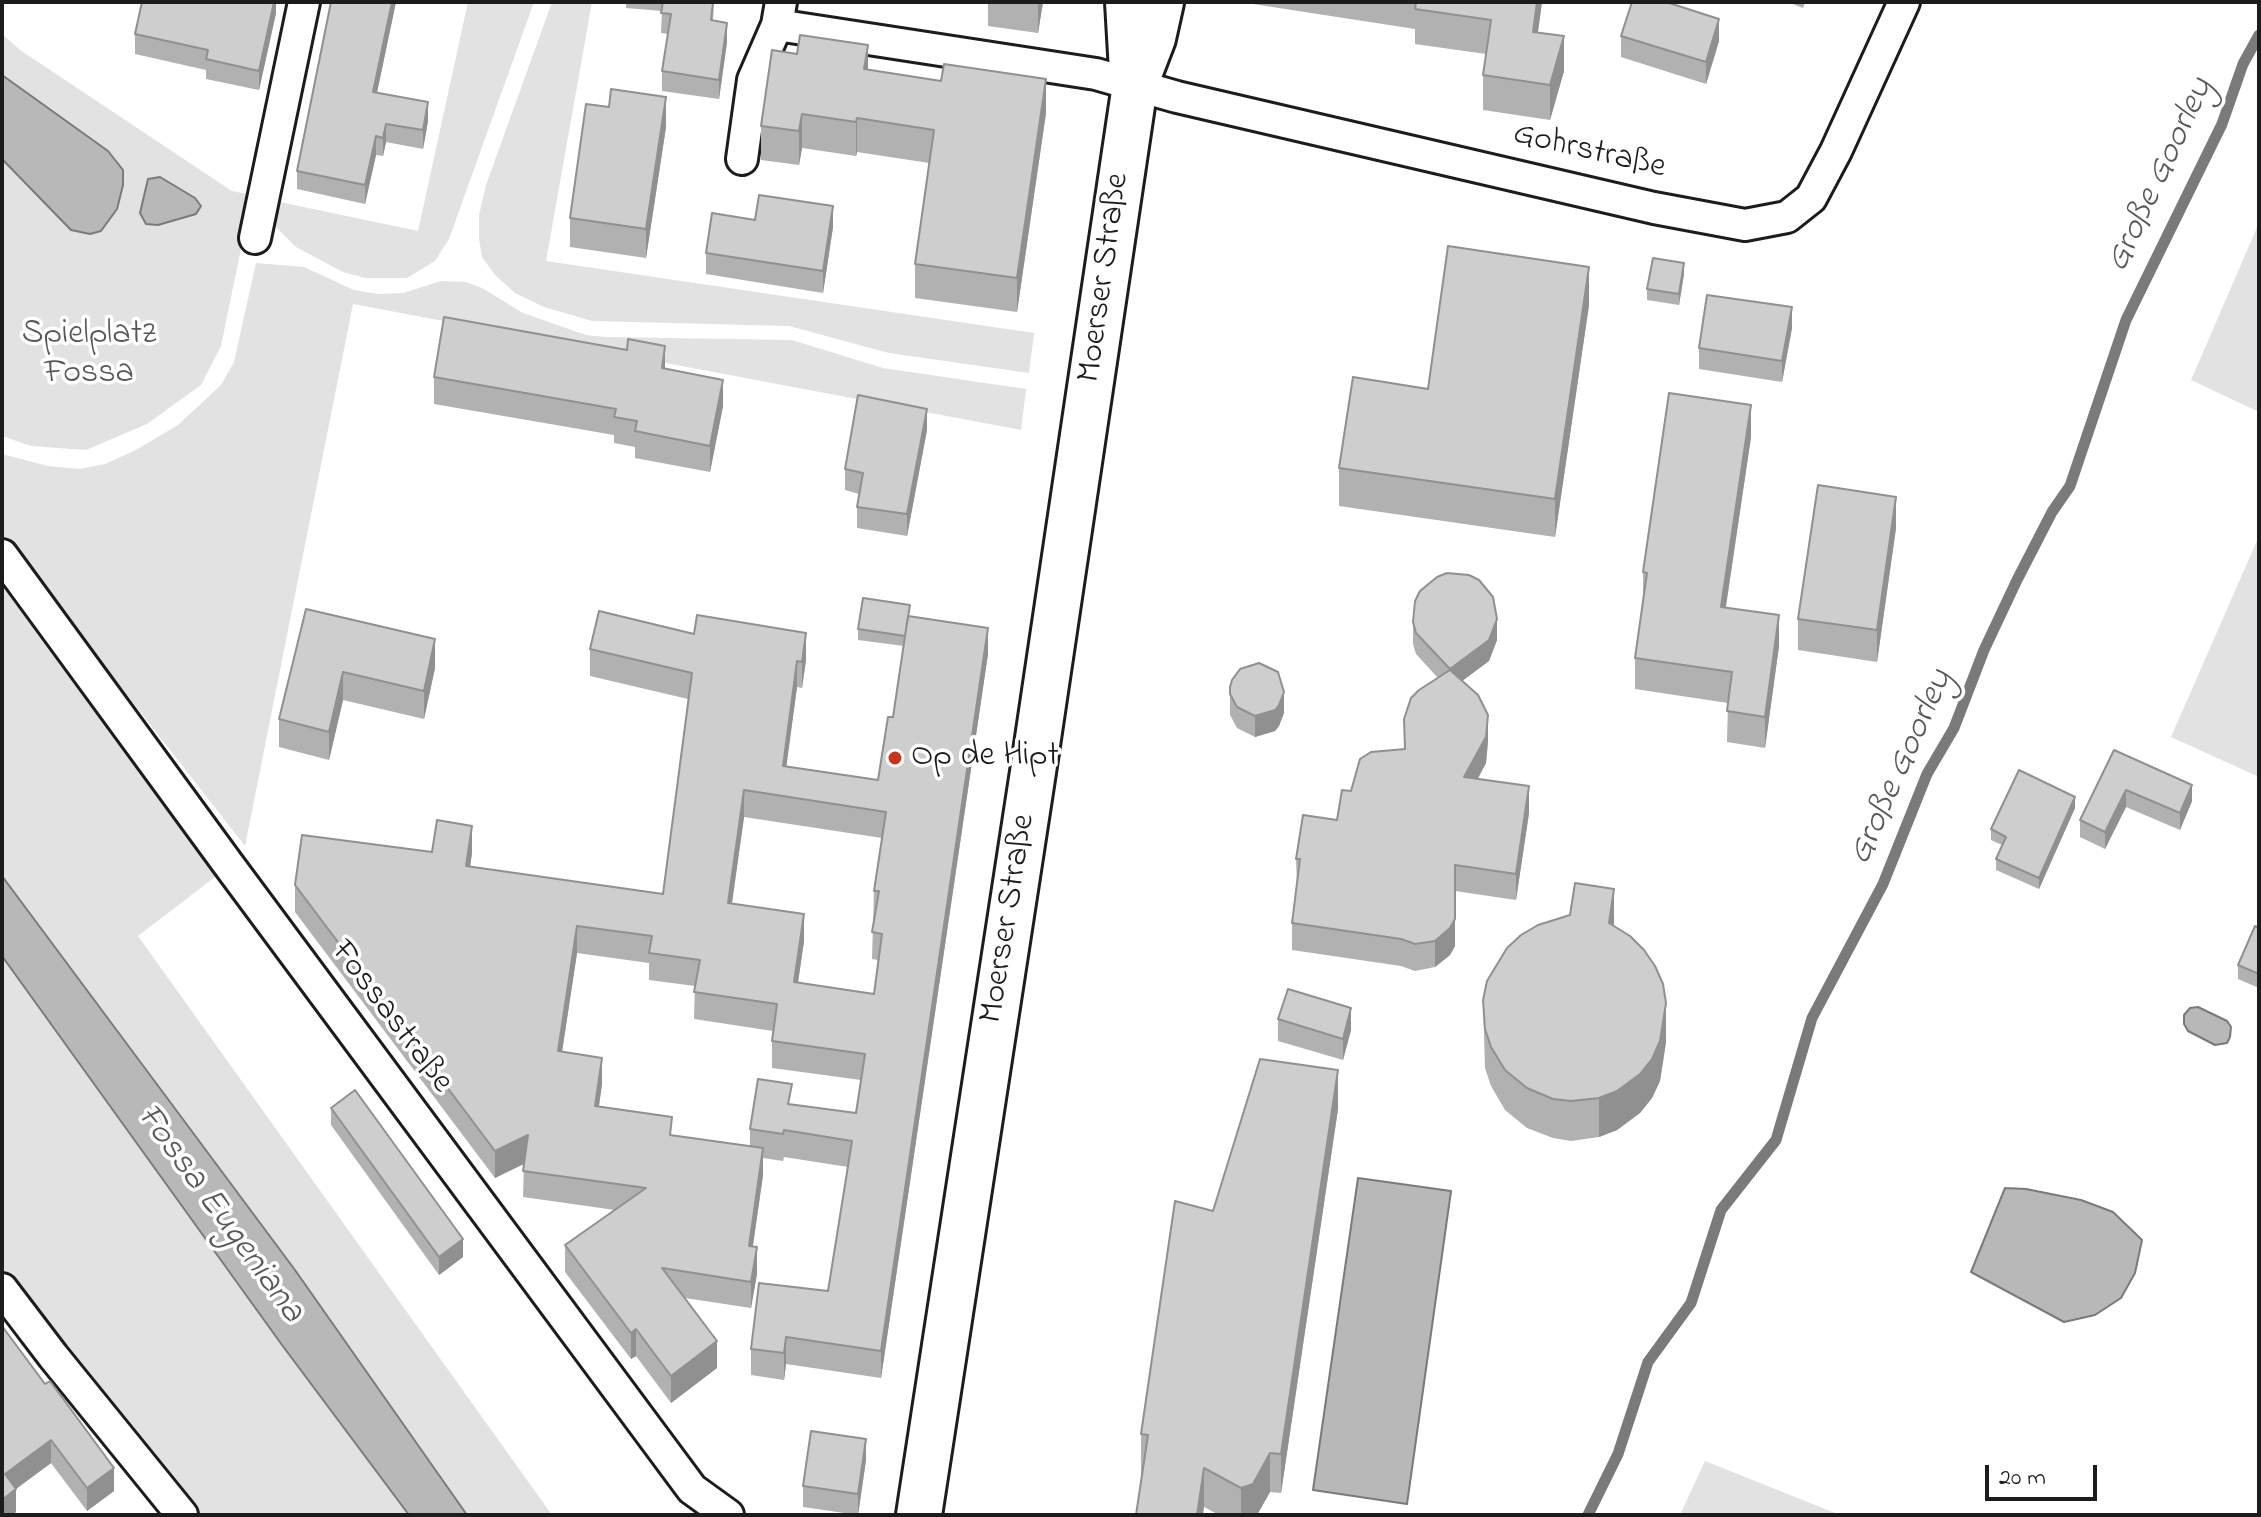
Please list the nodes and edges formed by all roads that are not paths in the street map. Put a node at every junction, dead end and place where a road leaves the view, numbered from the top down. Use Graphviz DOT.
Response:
graph roads {
  1 [pos="304,2"];
  2 [pos="1128,2"];
  3 [pos="1161,2"];
  4 [pos="1904,2"];
  5 [pos="779,14"];
  6 [pos="1135,85"];
  7 [pos="742,159"];
  8 [pos="255,238"];
  9 [pos="2,555"];
  10 [pos="2,1289"];
  11 [pos="182,1515"];
  12 [pos="728,1515"];
  13 [pos="919,1515"];
  1 -- 8 [label="street"];
  2 -- 6 [label="main road, Moerser Straße"];
  3 -- 6 [label="main road, Moerser Straße"];
  4 -- 6 [label="street, Gohrstraße"];
  5 -- 6 [label="street, Gohrstraße"];
  5 -- 7 [label="street"];
  6 -- 13 [label="main road, Moerser Straße"];
  9 -- 12 [label="street, Fossastraße"];
  10 -- 11 [label="street"];
}
